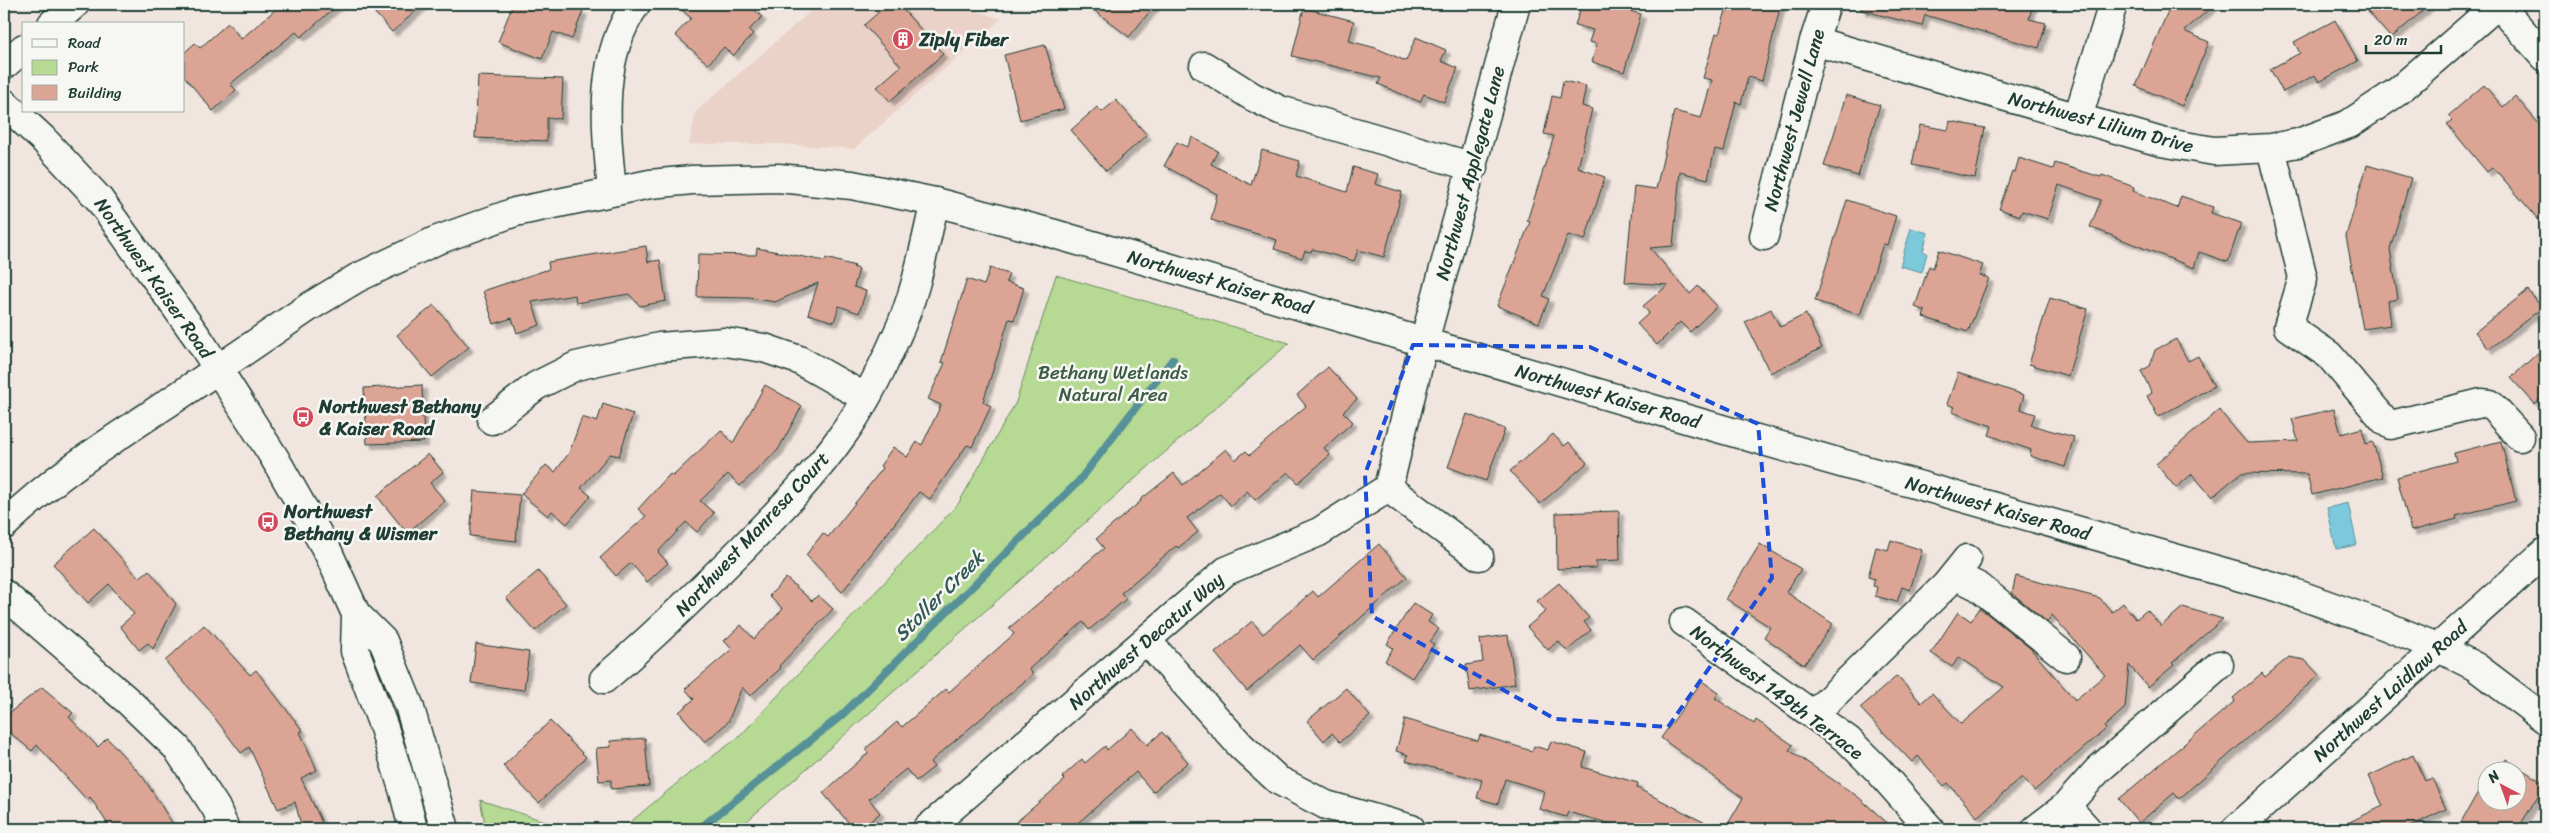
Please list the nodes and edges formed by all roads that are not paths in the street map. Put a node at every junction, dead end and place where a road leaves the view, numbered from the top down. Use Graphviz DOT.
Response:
graph roads {
  1 [pos="75,4"];
  2 [pos="636,4"];
  3 [pos="1516,4"];
  4 [pos="1826,4"];
  5 [pos="2113,4"];
  6 [pos="2498,4"];
  7 [pos="54,22"];
  8 [pos="1814,41"];
  9 [pos="22,50"];
  10 [pos="2545,57"];
  11 [pos="4,65"];
  12 [pos="1204,66"];
  13 [pos="4,103"];
  14 [pos="2078,118"];
  15 [pos="2271,148"];
  16 [pos="1473,167"];
  17 [pos="612,191"];
  18 [pos="935,202"];
  19 [pos="1764,236"];
  20 [pos="1424,342"];
  21 [pos="218,369"];
  22 [pos="866,398"];
  23 [pos="492,420"];
  24 [pos="2520,437"];
  25 [pos="1388,488"];
  26 [pos="4,525"];
  27 [pos="2545,552"];
  28 [pos="1479,556"];
  29 [pos="4,594"];
  30 [pos="356,614"];
  31 [pos="1684,622"];
  32 [pos="1147,641"];
  33 [pos="2439,648"];
  34 [pos="2066,657"];
  35 [pos="2219,665"];
  36 [pos="604,679"];
  37 [pos="1813,715"];
  38 [pos="2545,719"];
  39 [pos="2066,806"];
  40 [pos="225,829"];
  41 [pos="413,829"];
  42 [pos="445,829"];
  43 [pos="927,829"];
  44 [pos="1411,829"];
  45 [pos="1930,829"];
  46 [pos="2036,829"];
  47 [pos="2088,829"];
  48 [pos="2236,829"];
  1 -- 7 [label="street"];
  2 -- 17 [label="street"];
  3 -- 16 [label="street, Northwest Applegate Lane"];
  4 -- 8 [label="street, Northwest Jewell Lane"];
  5 -- 14 [label="street"];
  6 -- 10 [label="street"];
  6 -- 15 [label="street, Northwest Lilium Drive"];
  8 -- 14 [label="street, Northwest Lilium Drive"];
  8 -- 19 [label="street, Northwest Jewell Lane"];
  9 -- 11 [label="street"];
  12 -- 16 [label="street"];
  13 -- 21 [label="street, Northwest Kaiser Road"];
  14 -- 15 [label="street, Northwest Lilium Drive"];
  15 -- 24 [label="street"];
  16 -- 20 [label="street, Northwest Applegate Lane"];
  17 -- 18 [label="street, Northwest Kaiser Road"];
  17 -- 21 [label="street, Northwest Kaiser Road"];
  18 -- 20 [label="street, Northwest Kaiser Road"];
  18 -- 22 [label="street, Northwest Manresa Court"];
  20 -- 25 [label="street"];
  20 -- 33 [label="street, Northwest Kaiser Road"];
  21 -- 26 [label="street"];
  21 -- 30 [label="street"];
  22 -- 23 [label="street"];
  22 -- 36 [label="street, Northwest Manresa Court"];
  25 -- 28 [label="street"];
  25 -- 32 [label="street, Northwest Decatur Way"];
  27 -- 33 [label="street, Northwest Laidlaw Road"];
  29 -- 40 [label="street"];
  30 -- 41 [label="street"];
  30 -- 42 [label="street"];
  31 -- 37 [label="street, Northwest 149th Terrace"];
  32 -- 43 [label="street, Northwest Decatur Way"];
  32 -- 44 [label="street"];
  33 -- 38 [label="street, Northwest Kaiser Road"];
  33 -- 48 [label="street, Northwest Laidlaw Road"];
  34 -- 37 [label="street"];
  35 -- 39 [label="street"];
  37 -- 45 [label="street, Northwest 149th Terrace"];
  39 -- 46 [label="street"];
  39 -- 47 [label="street"];
}
